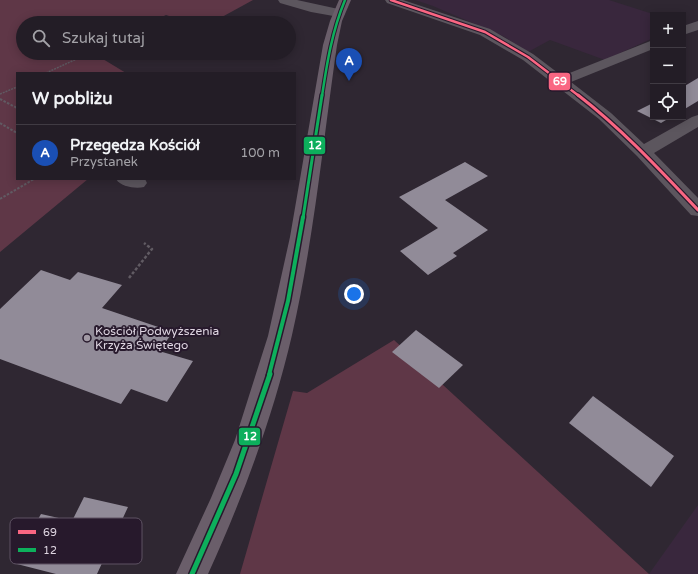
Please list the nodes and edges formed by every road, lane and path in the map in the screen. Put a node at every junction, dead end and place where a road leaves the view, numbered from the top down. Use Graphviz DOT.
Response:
graph roads {
  1 [pos="284,0"];
  2 [pos="391,0"];
  3 [pos="342,6"];
  4 [pos="698,25"];
  5 [pos="686,30"];
  6 [pos="650,45"];
  7 [pos="74,60"];
  8 [pos="48,72"];
  9 [pos="560,81"];
  10 [pos="16,87"];
  11 [pos="0,94"];
  12 [pos="0,99"];
  13 [pos="16,107"];
  14 [pos="698,120"];
  15 [pos="0,123"];
  16 [pos="16,132"];
  17 [pos="643,152"];
  18 [pos="32,180"];
  19 [pos="0,199"];
  20 [pos="698,210"];
  21 [pos="144,243"];
  22 [pos="129,278"];
  23 [pos="192,574"];
  1 -- 3 [label="street"];
  2 -- 9 [label="street"];
  3 -- 23 [label="main road"];
  4 -- 5 [label="street"];
  6 -- 9 [label="street"];
  7 -- 8 [label="path"];
  9 -- 17 [label="street"];
  10 -- 11 [label="path"];
  12 -- 13 [label="path"];
  14 -- 17 [label="street"];
  15 -- 16 [label="path"];
  17 -- 20 [label="street"];
  18 -- 19 [label="path"];
  21 -- 22 [label="path"];
}
